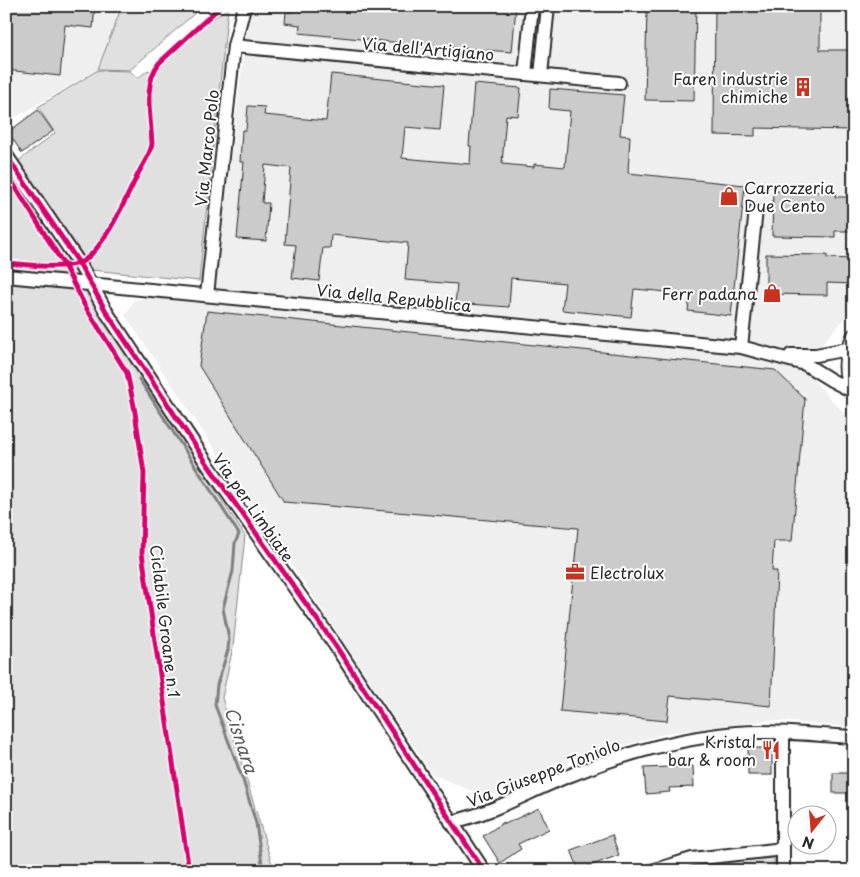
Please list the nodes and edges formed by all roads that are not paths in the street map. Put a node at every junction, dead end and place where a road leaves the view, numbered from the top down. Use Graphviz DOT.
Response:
graph roads {
  1 [pos="246,6"];
  2 [pos="532,6"];
  3 [pos="548,6"];
  4 [pos="234,46"];
  5 [pos="525,74"];
  6 [pos="541,75"];
  7 [pos="619,83"];
  8 [pos="6,155"];
  9 [pos="756,210"];
  10 [pos="6,276"];
  11 [pos="90,284"];
  12 [pos="207,295"];
  13 [pos="854,335"];
  14 [pos="741,347"];
  15 [pos="847,349"];
  16 [pos="778,356"];
  17 [pos="853,392"];
  18 [pos="783,733"];
  19 [pos="854,737"];
  20 [pos="451,822"];
  21 [pos="783,849"];
  22 [pos="484,871"];
  23 [pos="652,871"];
  24 [pos="783,871"];
  1 -- 4 [label="street, Via Marco Polo"];
  2 -- 5 [label="street"];
  3 -- 6 [label="street"];
  4 -- 5 [label="street, Via dell'Artigiano"];
  4 -- 12 [label="street, Via Marco Polo"];
  5 -- 6 [label="street, Via dell'Artigiano"];
  6 -- 7 [label="street, Via dell'Artigiano"];
  8 -- 11 [label="street, Via per Limbiate"];
  9 -- 14 [label="street"];
  10 -- 11 [label="street, Via della Repubblica"];
  11 -- 12 [label="street, Via della Repubblica"];
  11 -- 20 [label="street, Via per Limbiate"];
  12 -- 14 [label="street, Via della Repubblica"];
  13 -- 15 [label="street"];
  14 -- 16 [label="street, Via della Repubblica"];
  15 -- 16 [label="street, Via della Repubblica"];
  15 -- 17 [label="street"];
  16 -- 17 [label="street, Via della Repubblica"];
  18 -- 19 [label="street, Via Giuseppe Toniolo"];
  18 -- 20 [label="street, Via Giuseppe Toniolo"];
  18 -- 21 [label="street"];
  20 -- 22 [label="street, Via per Limbiate"];
  21 -- 23 [label="street"];
  21 -- 24 [label="street"];
}
